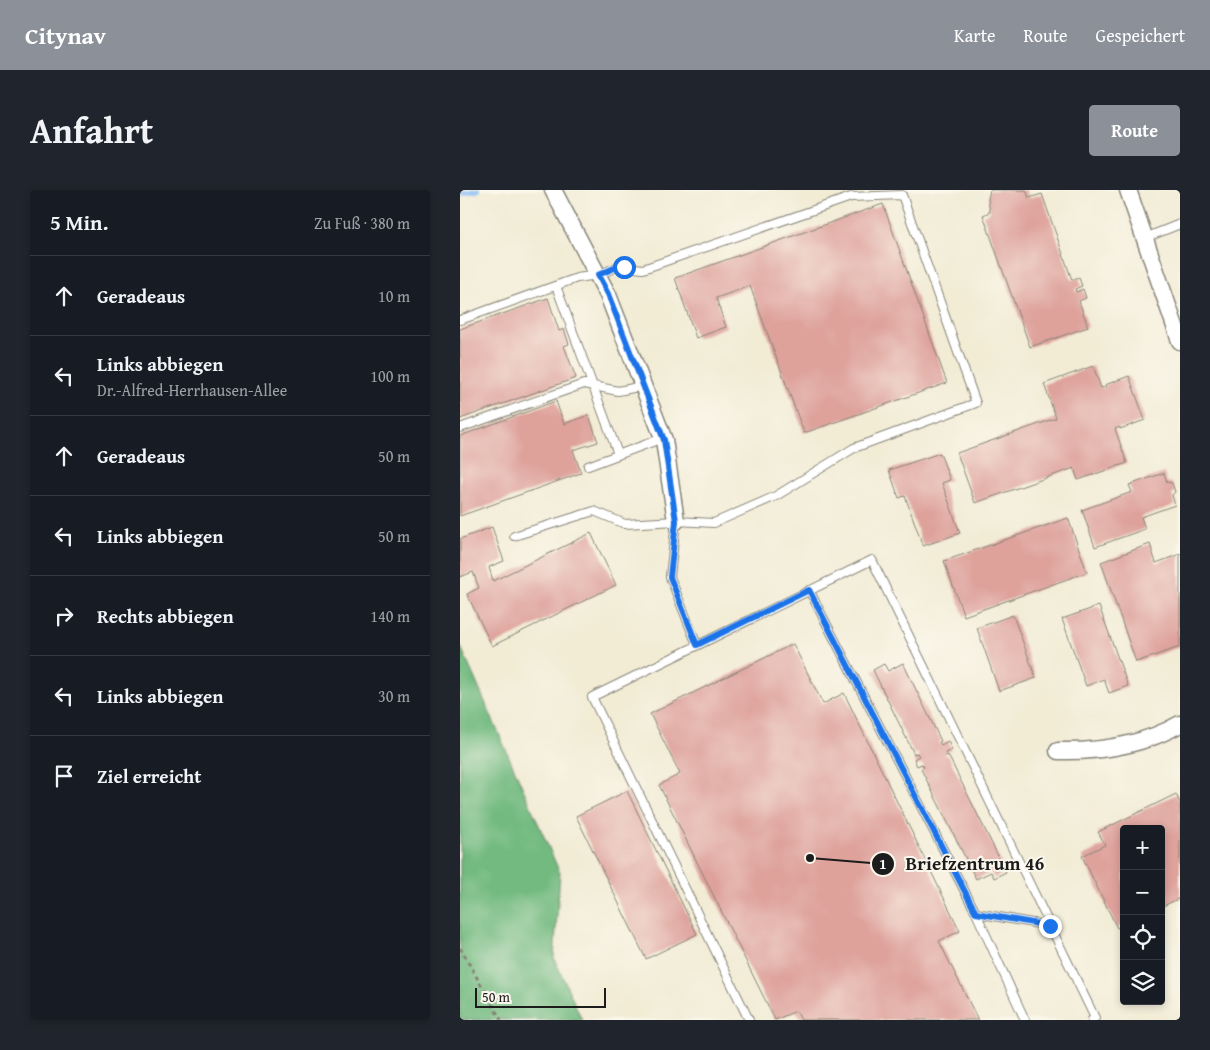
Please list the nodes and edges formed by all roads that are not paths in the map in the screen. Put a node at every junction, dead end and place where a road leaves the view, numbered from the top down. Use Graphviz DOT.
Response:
graph roads {
  1 [pos="553,190"];
  2 [pos="1128,190"];
  3 [pos="1180,224"];
  4 [pos="1145,238"];
  5 [pos="598,275"];
  6 [pos="556,286"];
  7 [pos="460,320"];
  8 [pos="1180,341"];
  9 [pos="594,386"];
  10 [pos="643,386"];
  11 [pos="460,428"];
  12 [pos="663,438"];
  13 [pos="618,454"];
  14 [pos="588,466"];
  15 [pos="676,521"];
  16 [pos="514,536"];
  17 [pos="809,590"];
  18 [pos="697,645"];
  19 [pos="1180,724"];
  20 [pos="1058,750"];
  21 [pos="976,913"];
  22 [pos="1050,926"];
  23 [pos="749,1020"];
  24 [pos="1025,1020"];
  25 [pos="1092,1020"];
  1 -- 5 [label="street"];
  2 -- 4 [label="street"];
  3 -- 4 [label="lane"];
  4 -- 8 [label="street"];
  5 -- 6 [label="lane"];
  5 -- 10 [label="street"];
  5 -- 15 [label="lane"];
  6 -- 7 [label="lane"];
  6 -- 9 [label="lane"];
  9 -- 10 [label="lane"];
  9 -- 11 [label="lane"];
  9 -- 13 [label="lane"];
  10 -- 12 [label="street"];
  12 -- 13 [label="lane"];
  12 -- 15 [label="street"];
  13 -- 14 [label="lane"];
  15 -- 16 [label="lane"];
  15 -- 18 [label="lane"];
  17 -- 18 [label="lane"];
  17 -- 21 [label="lane"];
  17 -- 22 [label="lane"];
  18 -- 23 [label="lane"];
  19 -- 20 [label="street"];
  21 -- 22 [label="lane"];
  21 -- 24 [label="lane"];
  22 -- 25 [label="lane"];
}
